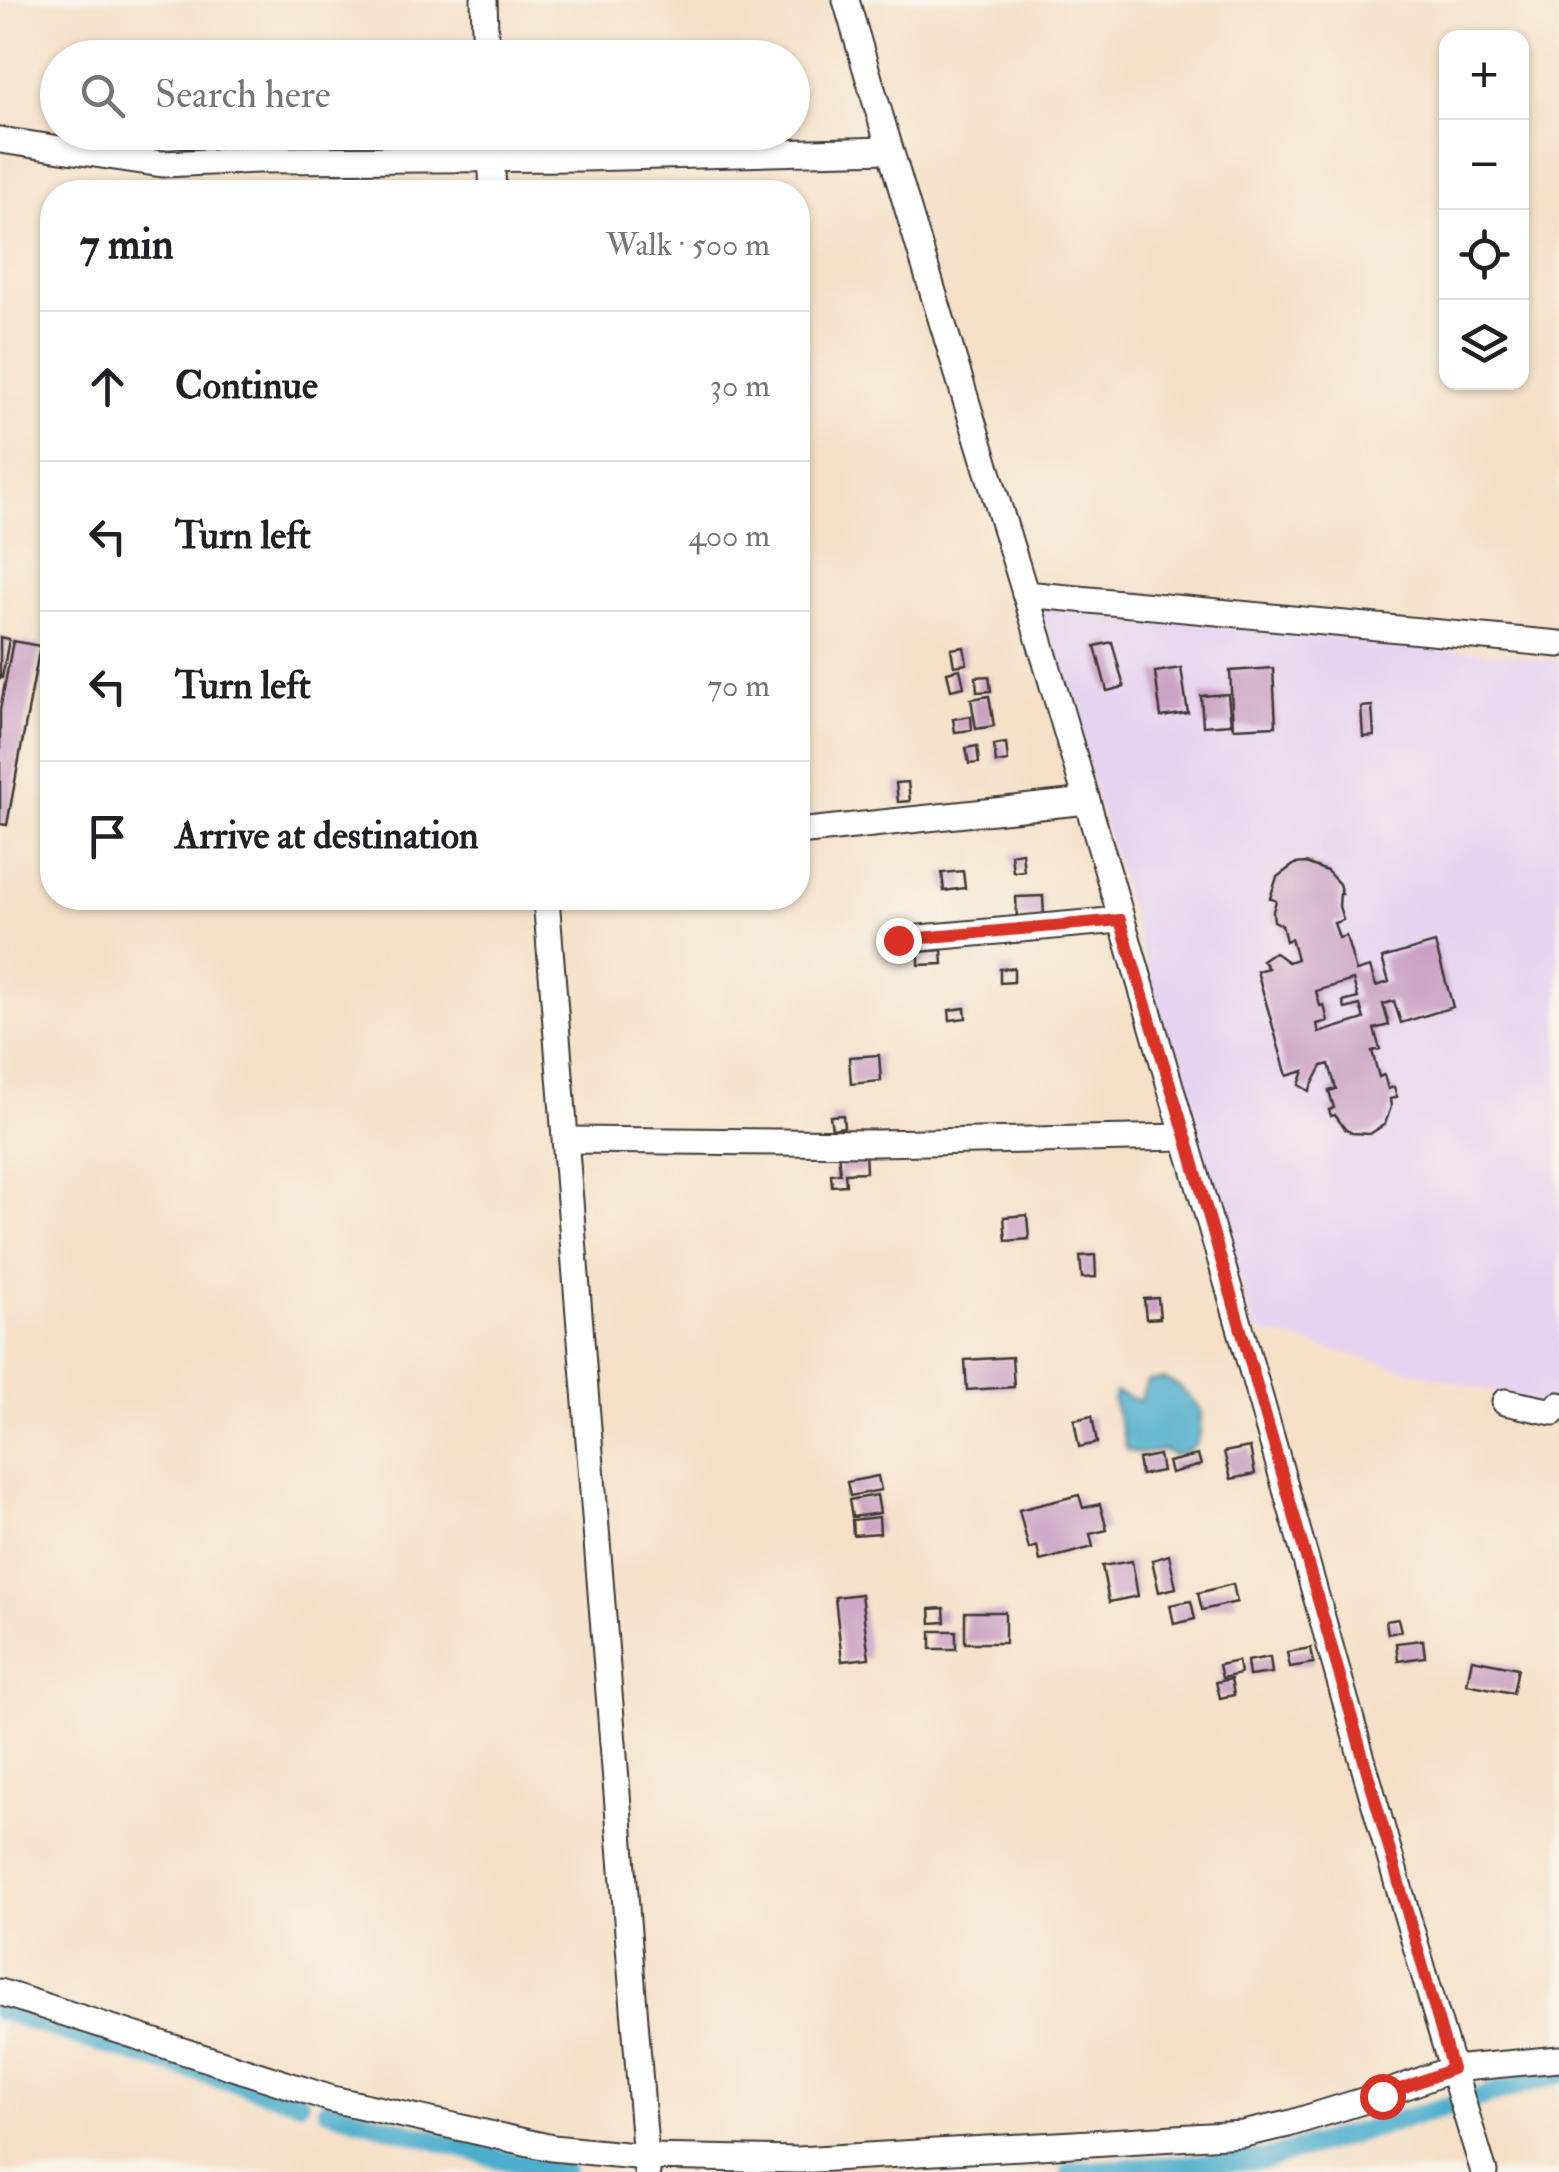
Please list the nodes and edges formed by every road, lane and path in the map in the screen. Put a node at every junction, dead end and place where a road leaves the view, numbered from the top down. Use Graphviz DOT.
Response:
graph roads {
  1 [pos="484,0"];
  2 [pos="846,0"];
  3 [pos="485,40"];
  4 [pos="0,140"];
  5 [pos="40,146"];
  6 [pos="810,149"];
  7 [pos="68,150"];
  8 [pos="404,150"];
  9 [pos="490,150"];
  10 [pos="890,150"];
  11 [pos="492,180"];
  12 [pos="1025,594"];
  13 [pos="1559,644"];
  14 [pos="1087,800"];
  15 [pos="810,831"];
  16 [pos="547,910"];
  17 [pos="1120,920"];
  18 [pos="898,940"];
  19 [pos="1186,1137"];
  20 [pos="566,1140"];
  21 [pos="1505,1402"];
  22 [pos="1559,1405"];
  23 [pos="0,1992"];
  24 [pos="1559,2059"];
  25 [pos="1458,2088"];
  26 [pos="647,2164"];
  27 [pos="1484,2172"];
  1 -- 3 [label="street"];
  2 -- 10 [label="street"];
  4 -- 5 [label="street"];
  6 -- 10 [label="street"];
  7 -- 8 [label="street"];
  9 -- 11 [label="street"];
  10 -- 12 [label="street"];
  12 -- 13 [label="street"];
  12 -- 14 [label="street"];
  14 -- 15 [label="street"];
  14 -- 17 [label="street"];
  16 -- 20 [label="street"];
  17 -- 18 [label="street"];
  17 -- 19 [label="street"];
  19 -- 20 [label="street"];
  19 -- 25 [label="street"];
  20 -- 26 [label="street"];
  21 -- 22 [label="street"];
  23 -- 26 [label="street"];
  24 -- 25 [label="street"];
  25 -- 26 [label="street"];
  25 -- 27 [label="street"];
}
